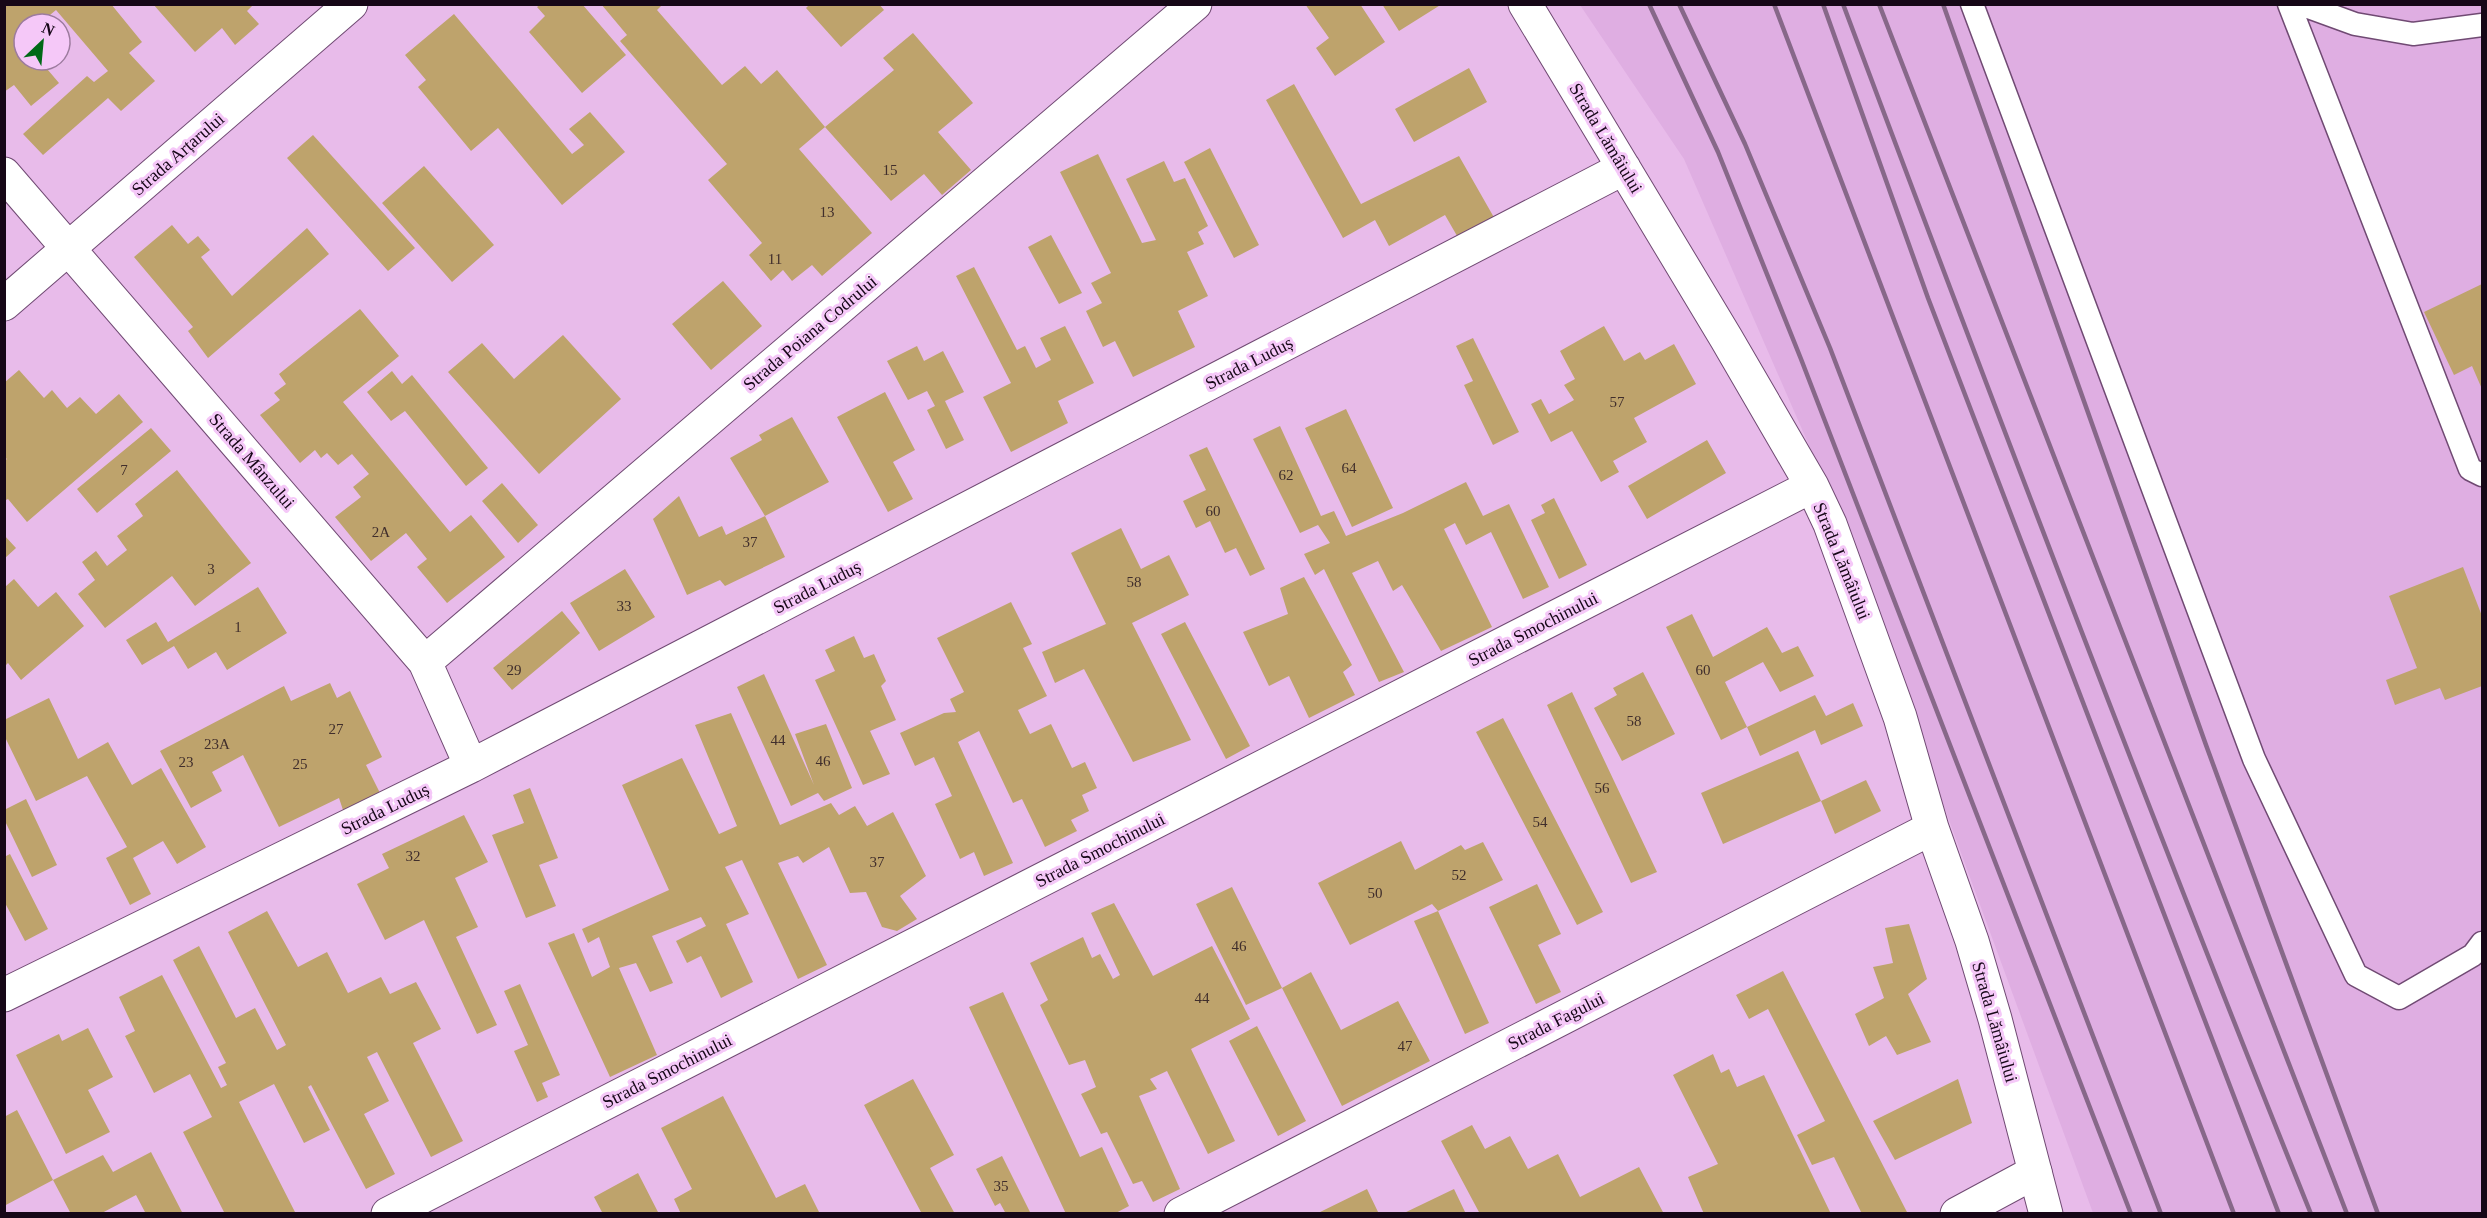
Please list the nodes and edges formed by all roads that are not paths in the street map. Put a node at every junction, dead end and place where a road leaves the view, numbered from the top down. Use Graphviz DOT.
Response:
graph roads {
  1 [pos="351,4"];
  2 [pos="1195,4"];
  3 [pos="1525,4"];
  4 [pos="1972,4"];
  5 [pos="2289,4"];
  6 [pos="2300,4"];
  7 [pos="2482,25"];
  8 [pos="1624,168"];
  9 [pos="4,174"];
  10 [pos="69,248"];
  11 [pos="4,304"];
  12 [pos="2482,474"];
  13 [pos="1812,486"];
  14 [pos="424,662"];
  15 [pos="471,766"];
  16 [pos="1932,828"];
  17 [pos="2482,943"];
  18 [pos="4,995"];
  19 [pos="2036,1172"];
  20 [pos="388,1214"];
  21 [pos="1181,1214"];
  22 [pos="1957,1214"];
  23 [pos="2046,1214"];
  1 -- 10 [label="street, Strada Arțarului"];
  2 -- 14 [label="street, Strada Poiana Codrului"];
  3 -- 8 [label="street, Strada Lămâiului"];
  4 -- 17 [label="lane"];
  5 -- 12 [label="lane"];
  6 -- 7 [label="lane"];
  8 -- 13 [label="street, Strada Lămâiului"];
  8 -- 15 [label="street, Strada Luduș"];
  9 -- 10 [label="street, Strada Mânzului"];
  10 -- 11 [label="street, Strada Arțarului"];
  10 -- 14 [label="street, Strada Mânzului"];
  13 -- 16 [label="street, Strada Lămâiului"];
  13 -- 20 [label="street, Strada Smochinului"];
  14 -- 15 [label="street, Strada Mânzului"];
  15 -- 18 [label="street, Strada Luduș"];
  16 -- 19 [label="street, Strada Lămâiului"];
  16 -- 21 [label="street, Strada Fagului"];
  19 -- 22 [label="street"];
  19 -- 23 [label="street, Strada Lămâiului"];
}
